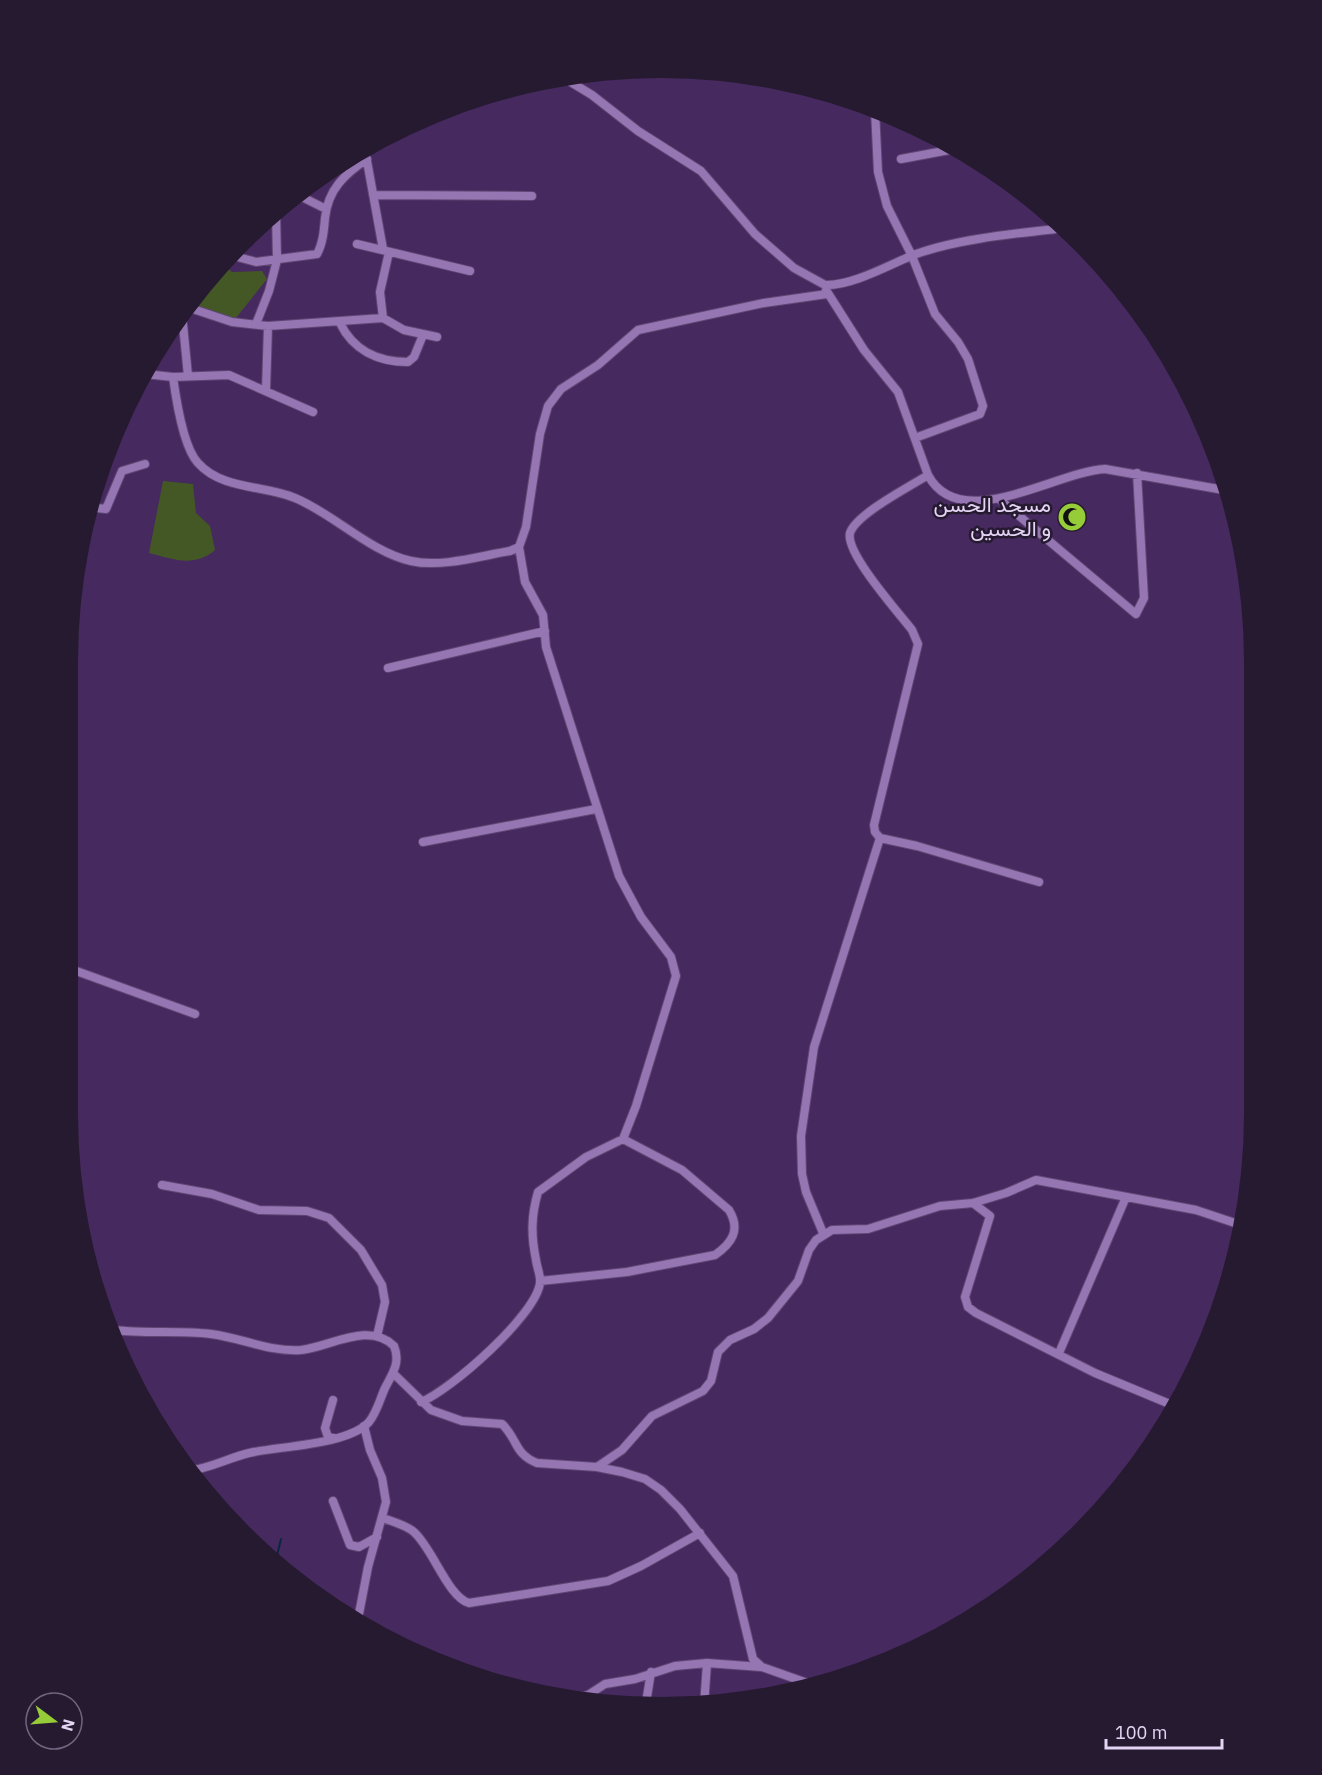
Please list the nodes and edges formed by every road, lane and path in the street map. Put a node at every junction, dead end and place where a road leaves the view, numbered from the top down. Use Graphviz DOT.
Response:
graph roads {
  1 [pos="575,85"];
  2 [pos="875,119"];
  3 [pos="944,151"];
  4 [pos="367,158"];
  5 [pos="901,159"];
  6 [pos="355,165"];
  7 [pos="374,195"];
  8 [pos="532,196"];
  9 [pos="305,199"];
  10 [pos="326,209"];
  11 [pos="277,223"];
  12 [pos="1052,230"];
  13 [pos="357,244"];
  14 [pos="386,250"];
  15 [pos="912,256"];
  16 [pos="241,258"];
  17 [pos="278,260"];
  18 [pos="470,271"];
  19 [pos="826,289"];
  20 [pos="195,310"];
  21 [pos="383,318"];
  22 [pos="340,323"];
  23 [pos="256,324"];
  24 [pos="268,326"];
  25 [pos="183,327"];
  26 [pos="423,334"];
  27 [pos="437,337"];
  28 [pos="153,375"];
  29 [pos="188,376"];
  30 [pos="173,377"];
  31 [pos="266,390"];
  32 [pos="313,412"];
  33 [pos="915,438"];
  34 [pos="146,464"];
  35 [pos="1137,473"];
  36 [pos="928,475"];
  37 [pos="1218,489"];
  38 [pos="999,499"];
  39 [pos="99,508"];
  40 [pos="519,547"];
  41 [pos="545,630"];
  42 [pos="388,668"];
  43 [pos="596,809"];
  44 [pos="880,838"];
  45 [pos="423,842"];
  46 [pos="1039,882"];
  47 [pos="78,972"];
  48 [pos="195,1014"];
  49 [pos="623,1139"];
  50 [pos="162,1185"];
  51 [pos="1126,1197"];
  52 [pos="973,1203"];
  53 [pos="1234,1223"];
  54 [pos="823,1233"];
  55 [pos="540,1281"];
  56 [pos="120,1330"];
  57 [pos="377,1336"];
  58 [pos="1059,1353"];
  59 [pos="394,1374"];
  60 [pos="333,1400"];
  61 [pos="421,1402"];
  62 [pos="1168,1403"];
  63 [pos="364,1426"];
  64 [pos="333,1438"];
  65 [pos="597,1467"];
  66 [pos="197,1468"];
  67 [pos="333,1502"];
  68 [pos="383,1518"];
  69 [pos="700,1533"];
  70 [pos="377,1536"];
  71 [pos="359,1613"];
  72 [pos="750,1655"];
  73 [pos="707,1662"];
  74 [pos="743,1665"];
  75 [pos="762,1667"];
  76 [pos="651,1672"];
  77 [pos="799,1680"];
  78 [pos="592,1693"];
  79 [pos="705,1695"];
  80 [pos="646,1697"];
  1 -- 19 [label="street"];
  2 -- 15 [label="street"];
  3 -- 5 [label="street"];
  4 -- 7 [label="street"];
  6 -- 10 [label="street"];
  7 -- 8 [label="street"];
  7 -- 14 [label="street"];
  9 -- 10 [label="street"];
  10 -- 17 [label="street"];
  11 -- 17 [label="street"];
  12 -- 15 [label="street"];
  13 -- 14 [label="street"];
  14 -- 18 [label="street"];
  14 -- 21 [label="street"];
  15 -- 19 [label="street"];
  15 -- 33 [label="street"];
  16 -- 17 [label="street"];
  17 -- 23 [label="street"];
  19 -- 33 [label="street"];
  19 -- 40 [label="street"];
  20 -- 23 [label="street"];
  21 -- 22 [label="street"];
  21 -- 26 [label="street"];
  22 -- 24 [label="street"];
  22 -- 26 [label="street"];
  23 -- 24 [label="street"];
  24 -- 31 [label="street"];
  25 -- 29 [label="street"];
  26 -- 27 [label="street"];
  28 -- 30 [label="street"];
  29 -- 30 [label="street"];
  29 -- 31 [label="street"];
  30 -- 40 [label="street"];
  31 -- 32 [label="street"];
  33 -- 36 [label="street"];
  34 -- 39 [label="street"];
  35 -- 37 [label="street"];
  35 -- 38 [label="street"];
  35 -- 38 [label="street"];
  36 -- 38 [label="street"];
  36 -- 44 [label="street"];
  40 -- 41 [label="street"];
  41 -- 42 [label="street"];
  41 -- 43 [label="street"];
  43 -- 45 [label="street"];
  43 -- 49 [label="street"];
  44 -- 46 [label="street"];
  44 -- 54 [label="street"];
  47 -- 48 [label="street"];
  49 -- 55 [label="street"];
  49 -- 55 [label="street"];
  50 -- 57 [label="street"];
  51 -- 52 [label="street"];
  51 -- 53 [label="street"];
  51 -- 58 [label="street"];
  52 -- 54 [label="street"];
  52 -- 58 [label="street"];
  54 -- 65 [label="street"];
  55 -- 61 [label="street"];
  56 -- 57 [label="street"];
  57 -- 59 [label="street"];
  58 -- 62 [label="street"];
  59 -- 61 [label="street"];
  59 -- 63 [label="street"];
  60 -- 64 [label="street"];
  61 -- 65 [label="street"];
  63 -- 64 [label="street"];
  63 -- 68 [label="street"];
  64 -- 66 [label="street"];
  65 -- 69 [label="street"];
  67 -- 70 [label="street"];
  68 -- 69 [label="street"];
  68 -- 70 [label="street"];
  69 -- 72 [label="street"];
  70 -- 71 [label="street"];
  72 -- 74 [label="street"];
  72 -- 75 [label="street"];
  73 -- 74 [label="street"];
  73 -- 76 [label="street"];
  73 -- 79 [label="street"];
  74 -- 75 [label="street"];
  75 -- 77 [label="street"];
  76 -- 78 [label="street"];
  76 -- 80 [label="street"];
}
